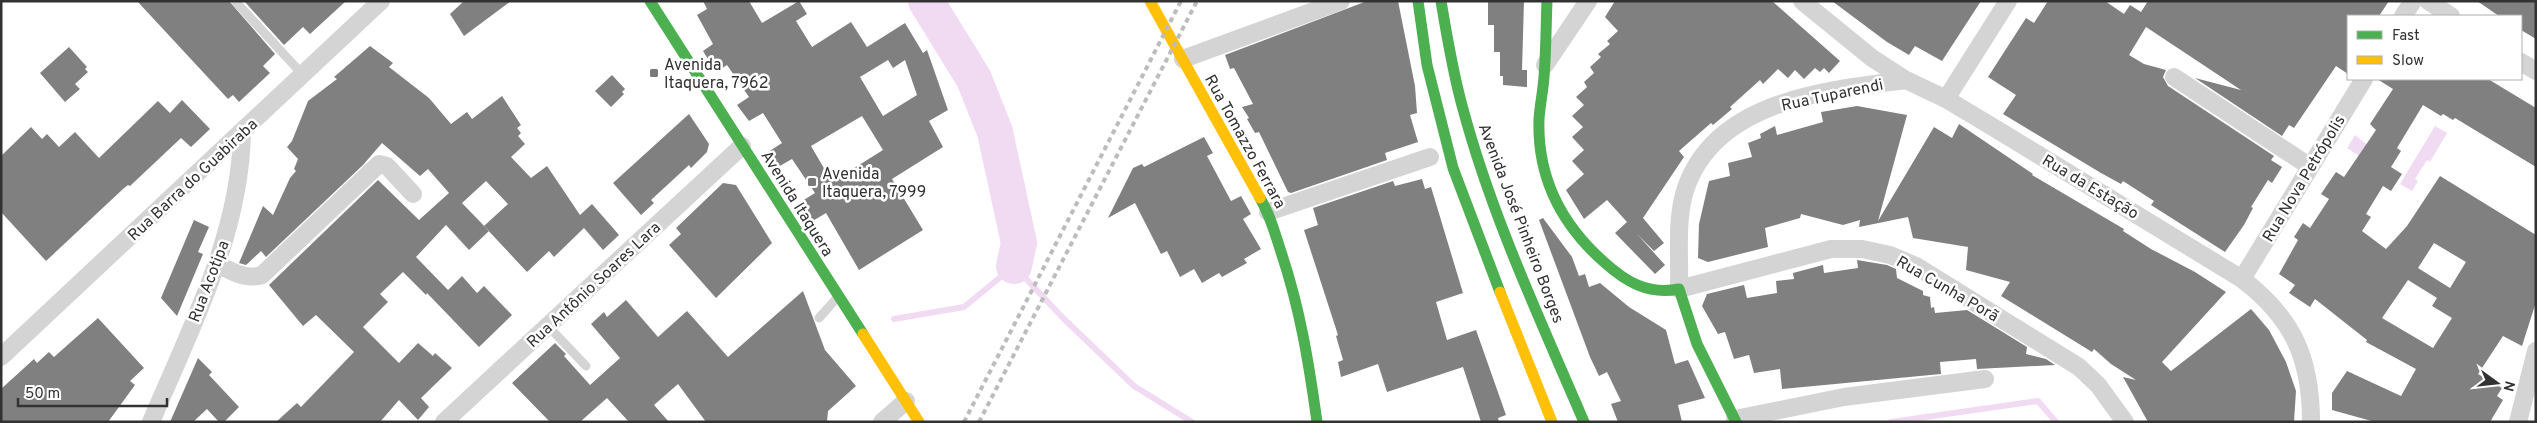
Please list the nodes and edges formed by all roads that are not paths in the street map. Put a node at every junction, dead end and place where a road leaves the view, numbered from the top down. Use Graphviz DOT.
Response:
graph roads {
  1 [pos="235,1"];
  2 [pos="381,1"];
  3 [pos="650,1"];
  4 [pos="1150,1"];
  5 [pos="1341,1"];
  6 [pos="1418,1"];
  7 [pos="1441,1"];
  8 [pos="1547,1"];
  9 [pos="1588,1"];
  10 [pos="1802,1"];
  11 [pos="2008,1"];
  12 [pos="2413,1"];
  13 [pos="2428,1"];
  14 [pos="2404,15"];
  15 [pos="2449,15"];
  16 [pos="1183,60"];
  17 [pos="2522,63"];
  18 [pos="1545,65"];
  19 [pos="2536,71"];
  20 [pos="302,74"];
  21 [pos="2174,77"];
  22 [pos="1906,80"];
  23 [pos="2363,80"];
  24 [pos="1946,99"];
  25 [pos="242,133"];
  26 [pos="742,146"];
  27 [pos="1430,157"];
  28 [pos="2310,166"];
  29 [pos="413,194"];
  30 [pos="1268,212"];
  31 [pos="217,264"];
  32 [pos="2242,279"];
  33 [pos="1679,289"];
  34 [pos="838,297"];
  35 [pos="819,318"];
  36 [pos="548,326"];
  37 [pos="2536,351"];
  38 [pos="1,357"];
  39 [pos="586,366"];
  40 [pos="1984,378"];
  41 [pos="906,401"];
  42 [pos="1735,420"];
  43 [pos="151,422"];
  44 [pos="444,422"];
  45 [pos="882,422"];
  46 [pos="919,422"];
  47 [pos="1317,422"];
  48 [pos="1552,422"];
  49 [pos="1584,422"];
  50 [pos="2125,422"];
  51 [pos="2311,422"];
  52 [pos="2518,422"];
  1 -- 20 [label="lane"];
  2 -- 20 [label="street, Rua Barra do Guabiraba"];
  3 -- 26 [label="main road, Avenida Itaquera"];
  4 -- 16 [label="main road, Rua Tomazzo Ferrara"];
  5 -- 16 [label="street"];
  6 -- 48 [label="main road"];
  7 -- 49 [label="main road, Avenida José Pinheiro Borges"];
  8 -- 18 [label="main road"];
  9 -- 18 [label="street"];
  10 -- 22 [label="street, Rua da Estação"];
  11 -- 24 [label="street"];
  12 -- 14 [label="street"];
  13 -- 15 [label="street"];
  16 -- 30 [label="main road, Rua Tomazzo Ferrara"];
  17 -- 19 [label="street"];
  18 -- 33 [label="main road"];
  20 -- 25 [label="street, Rua Barra do Guabiraba"];
  21 -- 28 [label="street"];
  22 -- 24 [label="street, Rua da Estação"];
  22 -- 33 [label="street, Rua Tuparendi"];
  23 -- 28 [label="street, Rua Nova Petrópolis"];
  24 -- 32 [label="street, Rua da Estação"];
  25 -- 31 [label="street, Rua Acotipa"];
  25 -- 38 [label="street, Rua Barra do Guabiraba"];
  26 -- 34 [label="main road, Avenida Itaquera"];
  26 -- 36 [label="street, Rua Antônio Soares Lara"];
  27 -- 30 [label="street"];
  28 -- 32 [label="street, Rua Nova Petrópolis"];
  29 -- 31 [label="street"];
  30 -- 47 [label="main road, Rua Tomazzo Ferrara"];
  31 -- 43 [label="street, Rua Acotipa"];
  32 -- 51 [label="street, Rua da Estação"];
  33 -- 42 [label="main road"];
  33 -- 50 [label="street, Rua Cunha Porã"];
  34 -- 35 [label="lane"];
  34 -- 41 [label="main road, Avenida Itaquera"];
  36 -- 39 [label="lane"];
  36 -- 44 [label="street, Rua Antônio Soares Lara"];
  37 -- 52 [label="street"];
  40 -- 42 [label="street"];
  41 -- 45 [label="street"];
  41 -- 46 [label="main road, Avenida Itaquera"];
}
